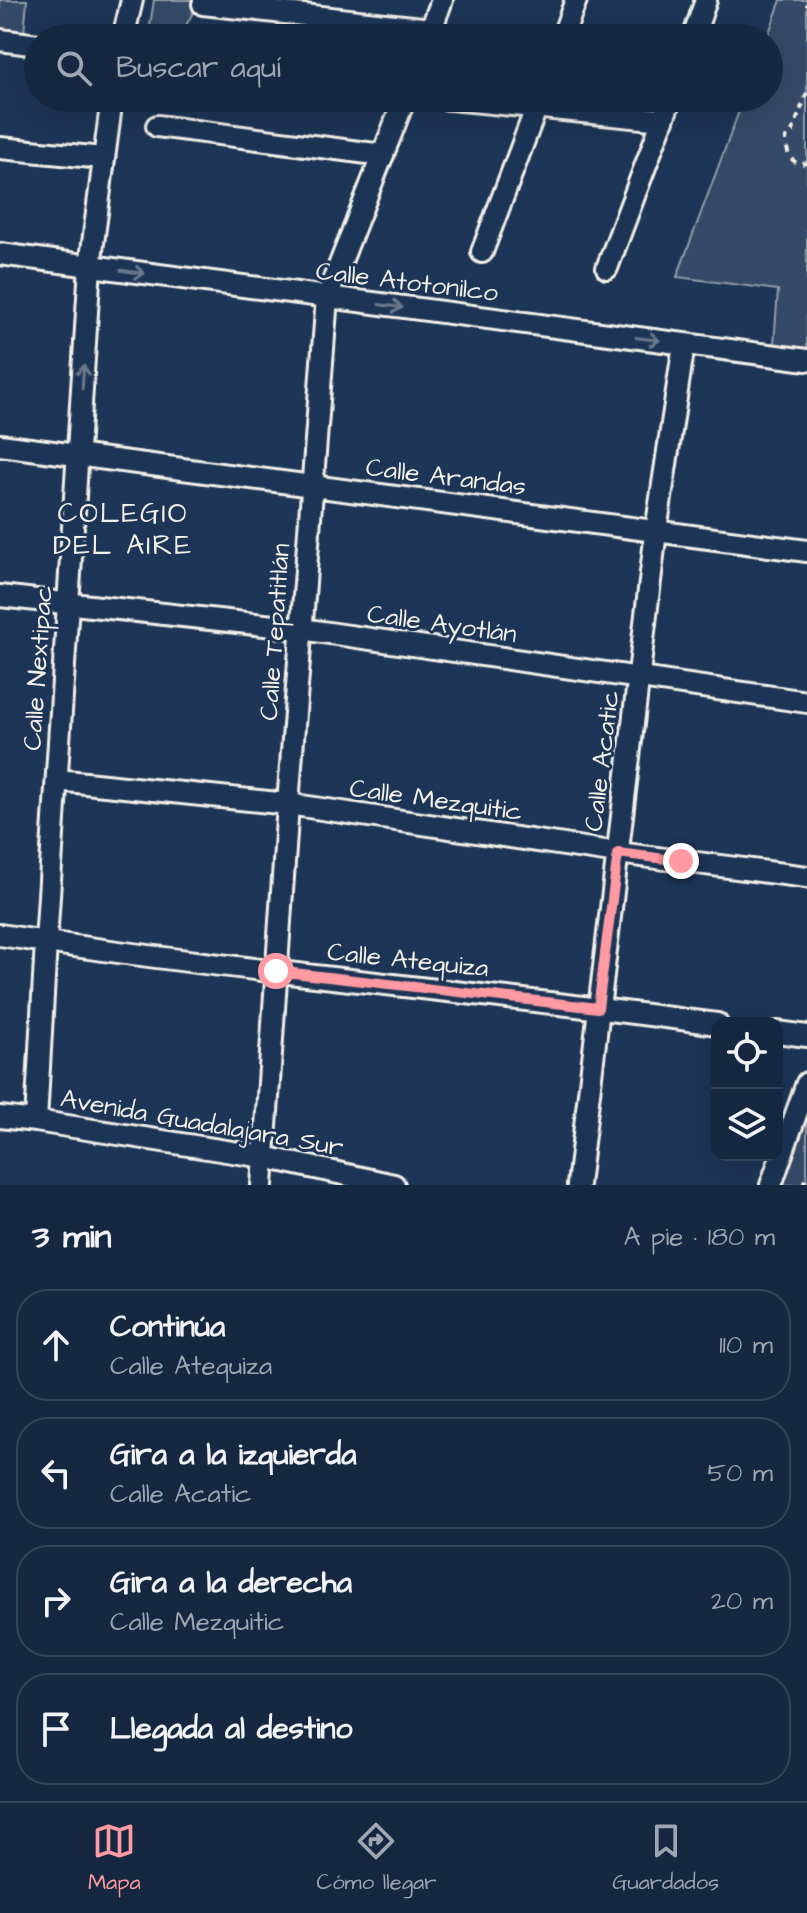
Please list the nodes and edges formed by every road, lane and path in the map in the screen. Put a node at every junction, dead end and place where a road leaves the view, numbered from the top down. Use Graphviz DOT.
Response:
graph roads {
  1 [pos="132,0"];
  2 [pos="442,0"];
  3 [pos="576,0"];
  4 [pos="706,0"];
  5 [pos="203,4"];
  6 [pos="126,24"];
  7 [pos="354,24"];
  8 [pos="434,24"];
  9 [pos="567,24"];
  10 [pos="698,24"];
  11 [pos="0,40"];
  12 [pos="24,43"];
  13 [pos="807,93"];
  14 [pos="110,112"];
  15 [pos="400,112"];
  16 [pos="535,112"];
  17 [pos="604,112"];
  18 [pos="666,112"];
  19 [pos="663,120"];
  20 [pos="157,126"];
  21 [pos="0,148"];
  22 [pos="383,155"];
  23 [pos="103,158"];
  24 [pos="807,163"];
  25 [pos="482,252"];
  26 [pos="0,254"];
  27 [pos="90,266"];
  28 [pos="607,268"];
  29 [pos="327,297"];
  30 [pos="684,344"];
  31 [pos="807,360"];
  32 [pos="0,445"];
  33 [pos="78,455"];
  34 [pos="312,486"];
  35 [pos="656,531"];
  36 [pos="807,551"];
  37 [pos="0,596"];
  38 [pos="69,603"];
  39 [pos="301,629"];
  40 [pos="639,679"];
  41 [pos="807,702"];
  42 [pos="57,780"];
  43 [pos="288,804"];
  44 [pos="618,853"];
  45 [pos="807,877"];
  46 [pos="0,935"];
  47 [pos="46,942"];
  48 [pos="276,971"];
  49 [pos="598,1008"];
  50 [pos="711,1023"];
  51 [pos="783,1033"];
  52 [pos="807,1036"];
  53 [pos="807,1083"];
  54 [pos="0,1117"];
  55 [pos="36,1121"];
  56 [pos="264,1157"];
  57 [pos="807,1174"];
  58 [pos="262,1185"];
  59 [pos="394,1185"];
  60 [pos="578,1185"];
  61 [pos="771,1185"];
  62 [pos="803,1185"];
  1 -- 6 [label="street"];
  2 -- 8 [label="street"];
  3 -- 9 [label="street"];
  4 -- 10 [label="street"];
  5 -- 7 [label="street"];
  11 -- 12 [label="street"];
  13 -- 24 [label="path"];
  14 -- 23 [label="street, Calle Nextipac"];
  15 -- 22 [label="street, Calle Tepatitlán"];
  16 -- 25 [label="street"];
  17 -- 19 [label="street"];
  18 -- 19 [label="street"];
  19 -- 28 [label="street"];
  20 -- 22 [label="street"];
  21 -- 23 [label="street"];
  22 -- 29 [label="street, Calle Tepatitlán"];
  23 -- 27 [label="street, Calle Nextipac"];
  26 -- 27 [label="street, Calle Atotonilco"];
  27 -- 29 [label="street, Calle Atotonilco, one-way"];
  33 -- 27 [label="street, Calle Nextipac, one-way"];
  29 -- 30 [label="street, Calle Atotonilco, one-way"];
  29 -- 34 [label="street, Calle Tepatitlán"];
  30 -- 31 [label="street, Calle Atotonilco"];
  30 -- 35 [label="street, Calle Acatic"];
  32 -- 33 [label="street, Calle Arandas"];
  33 -- 34 [label="street, Calle Arandas"];
  33 -- 38 [label="street, Calle Nextipac"];
  34 -- 35 [label="street, Calle Arandas"];
  34 -- 39 [label="street, Calle Tepatitlán"];
  35 -- 36 [label="street, Calle Arandas"];
  35 -- 40 [label="street, Calle Acatic"];
  37 -- 38 [label="street, Calle Ayotlán"];
  38 -- 39 [label="street, Calle Ayotlán"];
  38 -- 42 [label="street, Calle Nextipac"];
  39 -- 40 [label="street, Calle Ayotlán"];
  39 -- 43 [label="street, Calle Tepatitlán"];
  40 -- 41 [label="street, Calle Ayotlán"];
  40 -- 44 [label="street, Calle Acatic"];
  42 -- 43 [label="street, Calle Mezquitic"];
  42 -- 47 [label="street, Calle Nextipac"];
  43 -- 44 [label="street, Calle Mezquitic"];
  43 -- 48 [label="street, Calle Tepatitlán"];
  44 -- 45 [label="street, Calle Mezquitic"];
  44 -- 49 [label="street, Calle Acatic"];
  46 -- 47 [label="street, Calle Atequiza"];
  47 -- 48 [label="street, Calle Atequiza"];
  47 -- 55 [label="street, Calle Nextipac"];
  48 -- 49 [label="street, Calle Atequiza"];
  48 -- 56 [label="street, Calle Tepatitlán"];
  49 -- 50 [label="street, Calle Atequiza"];
  49 -- 60 [label="street, Calle Acatic"];
  51 -- 52 [label="street"];
  53 -- 61 [label="street"];
  54 -- 55 [label="street, Avenida Guadalajara Sur"];
  55 -- 56 [label="street, Avenida Guadalajara Sur"];
  56 -- 58 [label="street, Calle Tepatitlán"];
  56 -- 59 [label="street, Avenida Guadalajara Sur"];
  57 -- 62 [label="path"];
}
